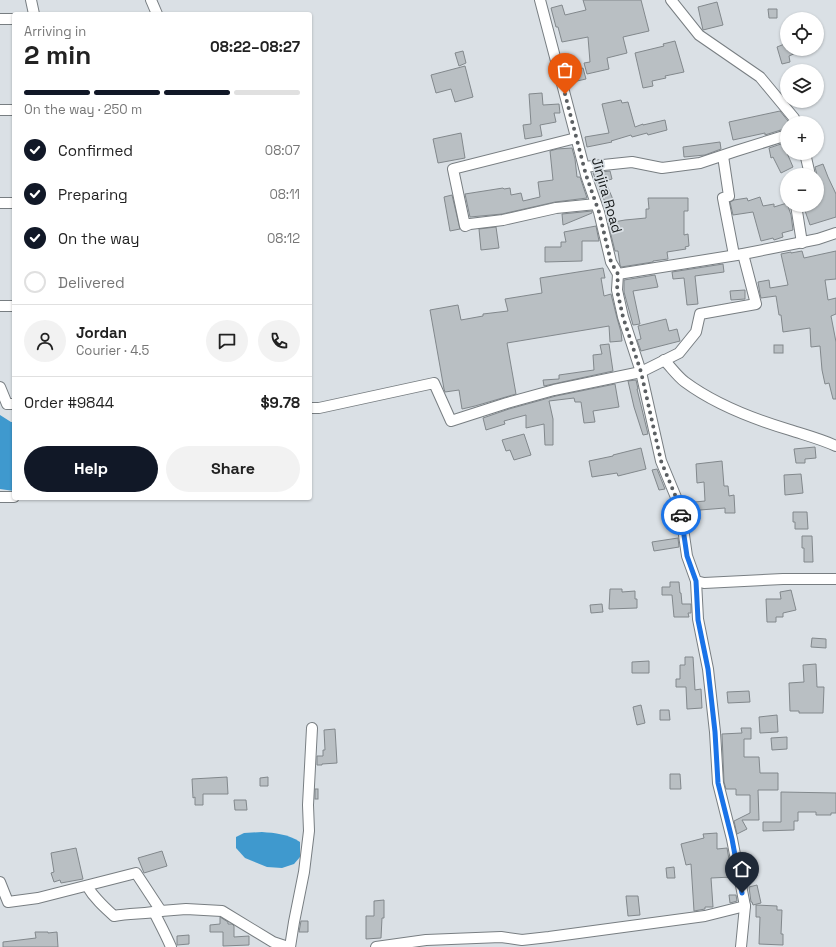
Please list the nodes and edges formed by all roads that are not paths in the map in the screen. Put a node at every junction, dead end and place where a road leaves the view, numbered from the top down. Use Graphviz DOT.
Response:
graph roads {
  1 [pos="31,0"];
  2 [pos="151,0"];
  3 [pos="540,0"];
  4 [pos="671,0"];
  5 [pos="34,12"];
  6 [pos="156,12"];
  7 [pos="0,19"];
  8 [pos="12,19"];
  9 [pos="0,110"];
  10 [pos="12,110"];
  11 [pos="792,116"];
  12 [pos="780,137"];
  13 [pos="576,138"];
  14 [pos="723,156"];
  15 [pos="584,167"];
  16 [pos="0,203"];
  17 [pos="12,203"];
  18 [pos="596,204"];
  19 [pos="797,212"];
  20 [pos="836,233"];
  21 [pos="802,243"];
  22 [pos="739,255"];
  23 [pos="618,274"];
  24 [pos="0,306"];
  25 [pos="12,306"];
  26 [pos="664,360"];
  27 [pos="641,372"];
  28 [pos="0,387"];
  29 [pos="12,404"];
  30 [pos="312,408"];
  31 [pos="836,446"];
  32 [pos="0,497"];
  33 [pos="12,497"];
  34 [pos="836,579"];
  35 [pos="696,581"];
  36 [pos="312,728"];
  37 [pos="0,882"];
  38 [pos="87,886"];
  39 [pos="745,906"];
  40 [pos="158,911"];
  41 [pos="171,947"];
  42 [pos="289,947"];
  43 [pos="376,947"];
  44 [pos="741,947"];
  1 -- 5 [label="street"];
  2 -- 6 [label="street"];
  3 -- 13 [label="street, Jinjira Road"];
  4 -- 11 [label="street"];
  7 -- 8 [label="street"];
  9 -- 10 [label="street"];
  12 -- 14 [label="street"];
  13 -- 15 [label="street, Jinjira Road"];
  13 -- 18 [label="street"];
  14 -- 15 [label="street"];
  14 -- 22 [label="street"];
  15 -- 18 [label="street, Jinjira Road"];
  16 -- 17 [label="street"];
  18 -- 23 [label="street, Jinjira Road"];
  19 -- 21 [label="street"];
  20 -- 21 [label="street"];
  21 -- 22 [label="street"];
  22 -- 23 [label="street"];
  22 -- 26 [label="street"];
  23 -- 27 [label="street"];
  24 -- 25 [label="street"];
  26 -- 27 [label="street"];
  26 -- 31 [label="street"];
  27 -- 30 [label="street"];
  27 -- 35 [label="street"];
  28 -- 29 [label="street"];
  32 -- 33 [label="street"];
  34 -- 35 [label="street"];
  35 -- 39 [label="street"];
  36 -- 42 [label="street"];
  37 -- 38 [label="street"];
  38 -- 40 [label="street"];
  38 -- 40 [label="street"];
  39 -- 43 [label="street"];
  39 -- 44 [label="street"];
  40 -- 41 [label="street"];
  40 -- 42 [label="street"];
}
